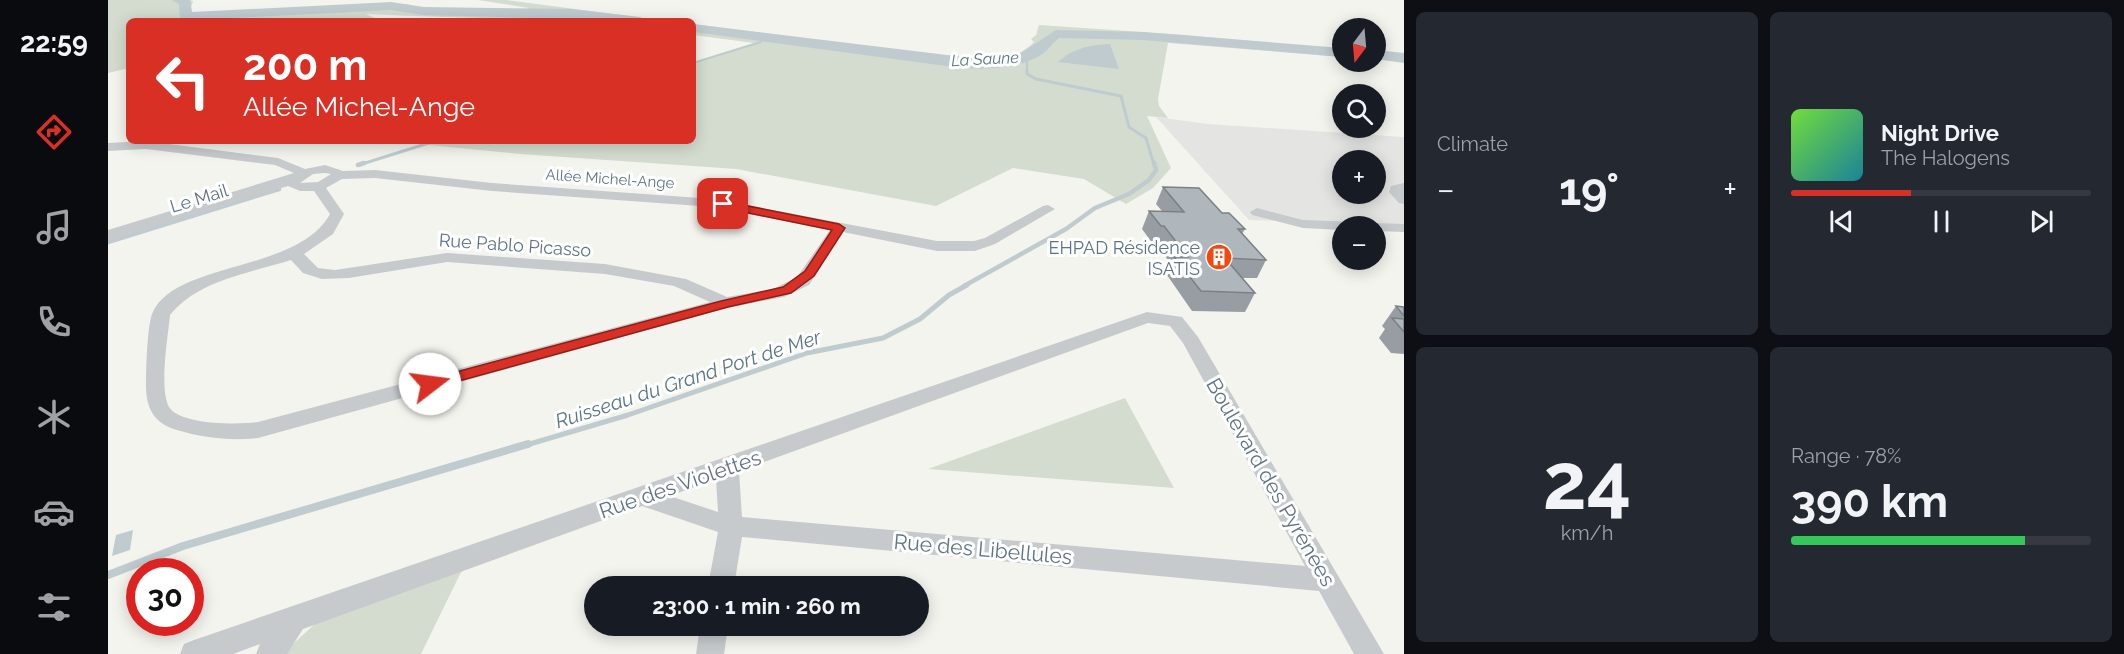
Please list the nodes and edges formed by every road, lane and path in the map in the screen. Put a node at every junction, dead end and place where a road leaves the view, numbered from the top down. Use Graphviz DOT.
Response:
graph roads {
  1 [pos="108,140"];
  2 [pos="126,143"];
  3 [pos="130,144"];
  4 [pos="135,145"];
  5 [pos="108,147"];
  6 [pos="304,182"];
  7 [pos="1404,186"];
  8 [pos="1404,200"];
  9 [pos="1048,209"];
  10 [pos="1257,212"];
  11 [pos="1332,225"];
  12 [pos="1386,227"];
  13 [pos="839,228"];
  14 [pos="1404,228"];
  15 [pos="108,236"];
  16 [pos="108,247"];
  17 [pos="295,253"];
  18 [pos="725,303"];
  19 [pos="1165,318"];
  20 [pos="726,467"];
  21 [pos="644,496"];
  22 [pos="731,526"];
  23 [pos="723,576"];
  24 [pos="1326,580"];
  25 [pos="293,620"];
  26 [pos="713,636"];
  27 [pos="194,654"];
  28 [pos="270,654"];
  29 [pos="710,654"];
  30 [pos="1370,654"];
  1 -- 2 [label="street"];
  3 -- 4 [label="street"];
  4 -- 5 [label="street"];
  4 -- 6 [label="street"];
  6 -- 13 [label="street, Allée Michel-Ange"];
  6 -- 15 [label="street, Le Mail"];
  6 -- 16 [label="street, Le Mail"];
  6 -- 17 [label="street"];
  7 -- 8 [label="street"];
  9 -- 13 [label="street, Allée Michel-Ange"];
  10 -- 11 [label="street"];
  12 -- 14 [label="street"];
  13 -- 18 [label="street"];
  17 -- 18 [label="street, Rue Pablo Picasso"];
  17 -- 18 [label="street"];
  19 -- 20 [label="street, Rue des Violettes"];
  19 -- 24 [label="street, Boulevard des Pyrénées"];
  20 -- 21 [label="street, Rue des Violettes"];
  20 -- 22 [label="street"];
  21 -- 22 [label="street, Rue des Libellules"];
  21 -- 25 [label="street, Rue des Violettes"];
  22 -- 23 [label="street"];
  22 -- 24 [label="street, Rue des Libellules"];
  24 -- 30 [label="street, Boulevard des Pyrénées"];
  25 -- 27 [label="street, Rue des Violettes"];
  25 -- 28 [label="street"];
  26 -- 29 [label="street"];
}
